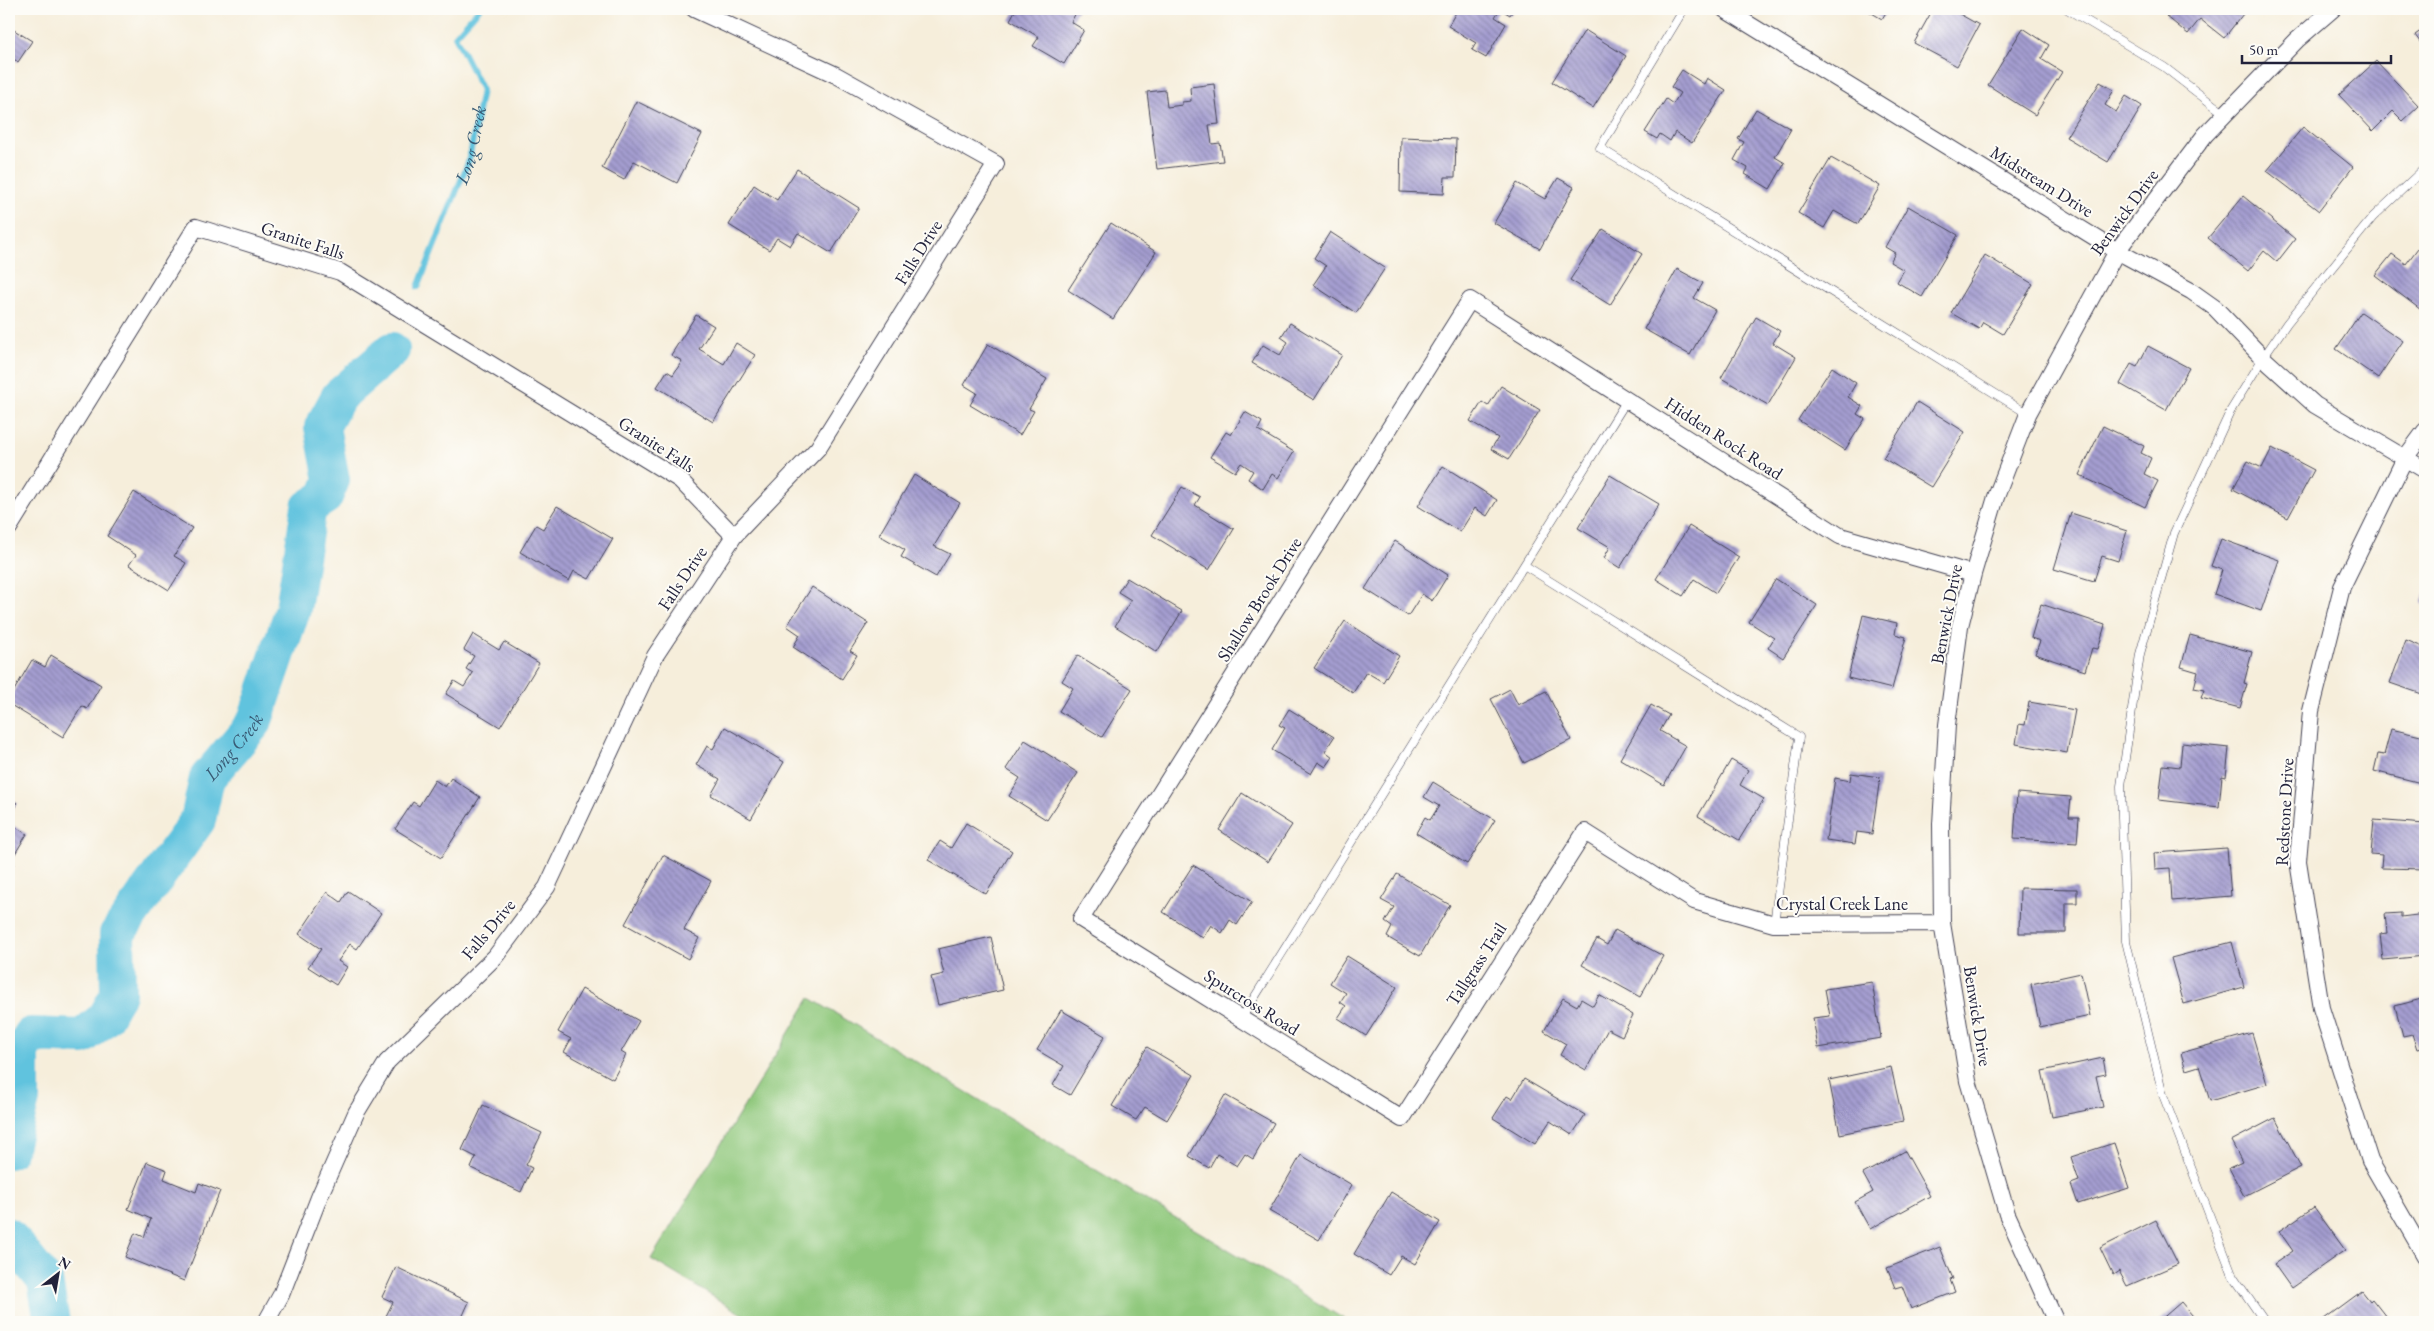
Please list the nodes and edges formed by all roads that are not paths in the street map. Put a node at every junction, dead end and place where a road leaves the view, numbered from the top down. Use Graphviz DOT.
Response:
graph roads {
  1 [pos="694,9"];
  2 [pos="1684,9"];
  3 [pos="1724,9"];
  4 [pos="2067,9"];
  5 [pos="2333,9"];
  6 [pos="2226,114"];
  7 [pos="2425,168"];
  8 [pos="2117,250"];
  9 [pos="1470,300"];
  10 [pos="2262,358"];
  11 [pos="1627,400"];
  12 [pos="2028,414"];
  13 [pos="2425,431"];
  14 [pos="2406,458"];
  15 [pos="2425,470"];
  16 [pos="9,528"];
  17 [pos="734,536"];
  18 [pos="1524,565"];
  19 [pos="1973,574"];
  20 [pos="1585,832"];
  21 [pos="1081,919"];
  22 [pos="1942,923"];
  23 [pos="1774,924"];
  24 [pos="1241,1019"];
  25 [pos="1402,1118"];
  26 [pos="2425,1256"];
  27 [pos="266,1322"];
  28 [pos="2056,1322"];
  29 [pos="2265,1322"];
  1 -- 17 [label="street, Falls Drive"];
  2 -- 12 [label="lane"];
  3 -- 8 [label="street, Midstream Drive"];
  4 -- 6 [label="lane"];
  5 -- 6 [label="street, Benwick Drive"];
  6 -- 8 [label="street, Benwick Drive"];
  7 -- 10 [label="lane"];
  8 -- 10 [label="street, Midstream Drive"];
  8 -- 12 [label="street, Benwick Drive"];
  9 -- 11 [label="street, Hidden Rock Road"];
  9 -- 21 [label="street, Shallow Brook Drive"];
  10 -- 14 [label="street, Midstream Drive"];
  10 -- 29 [label="lane"];
  11 -- 18 [label="lane"];
  11 -- 19 [label="street, Hidden Rock Road"];
  12 -- 19 [label="street, Benwick Drive"];
  13 -- 14 [label="street, Redstone Drive"];
  14 -- 15 [label="street, Midstream Drive"];
  14 -- 26 [label="street, Redstone Drive"];
  16 -- 17 [label="street, Granite Falls"];
  17 -- 27 [label="street, Falls Drive"];
  18 -- 23 [label="lane"];
  18 -- 24 [label="lane"];
  19 -- 22 [label="street, Benwick Drive"];
  20 -- 23 [label="street, Crystal Creek Lane"];
  20 -- 25 [label="street, Tallgrass Trail"];
  21 -- 24 [label="street, Spurcross Road"];
  22 -- 23 [label="street, Crystal Creek Lane"];
  22 -- 28 [label="street, Benwick Drive"];
  24 -- 25 [label="street, Spurcross Road"];
}
